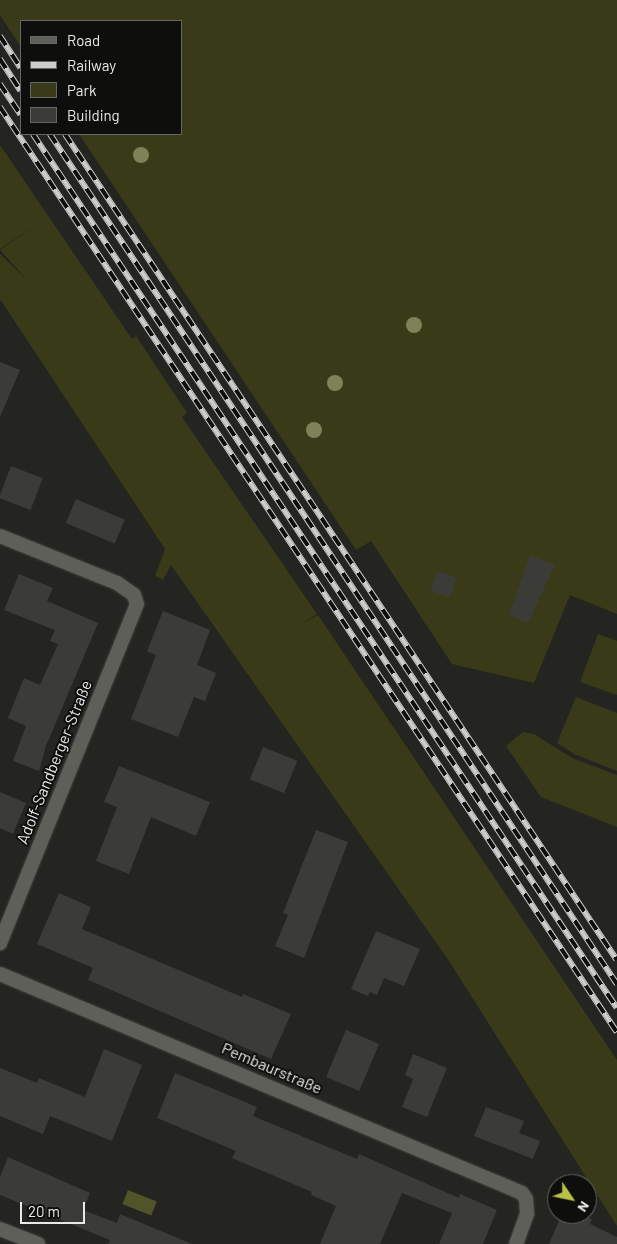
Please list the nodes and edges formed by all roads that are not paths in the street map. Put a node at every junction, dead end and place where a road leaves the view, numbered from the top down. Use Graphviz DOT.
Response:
graph roads {
  1 [pos="0,536"];
  2 [pos="0,943"];
  3 [pos="0,974"];
  4 [pos="0,1229"];
  5 [pos="38,1244"];
  6 [pos="516,1244"];
  1 -- 2 [label="street, Adolf-Sandberger-Straße"];
  3 -- 6 [label="street, Pembaurstraße"];
  4 -- 5 [label="street"];
}
